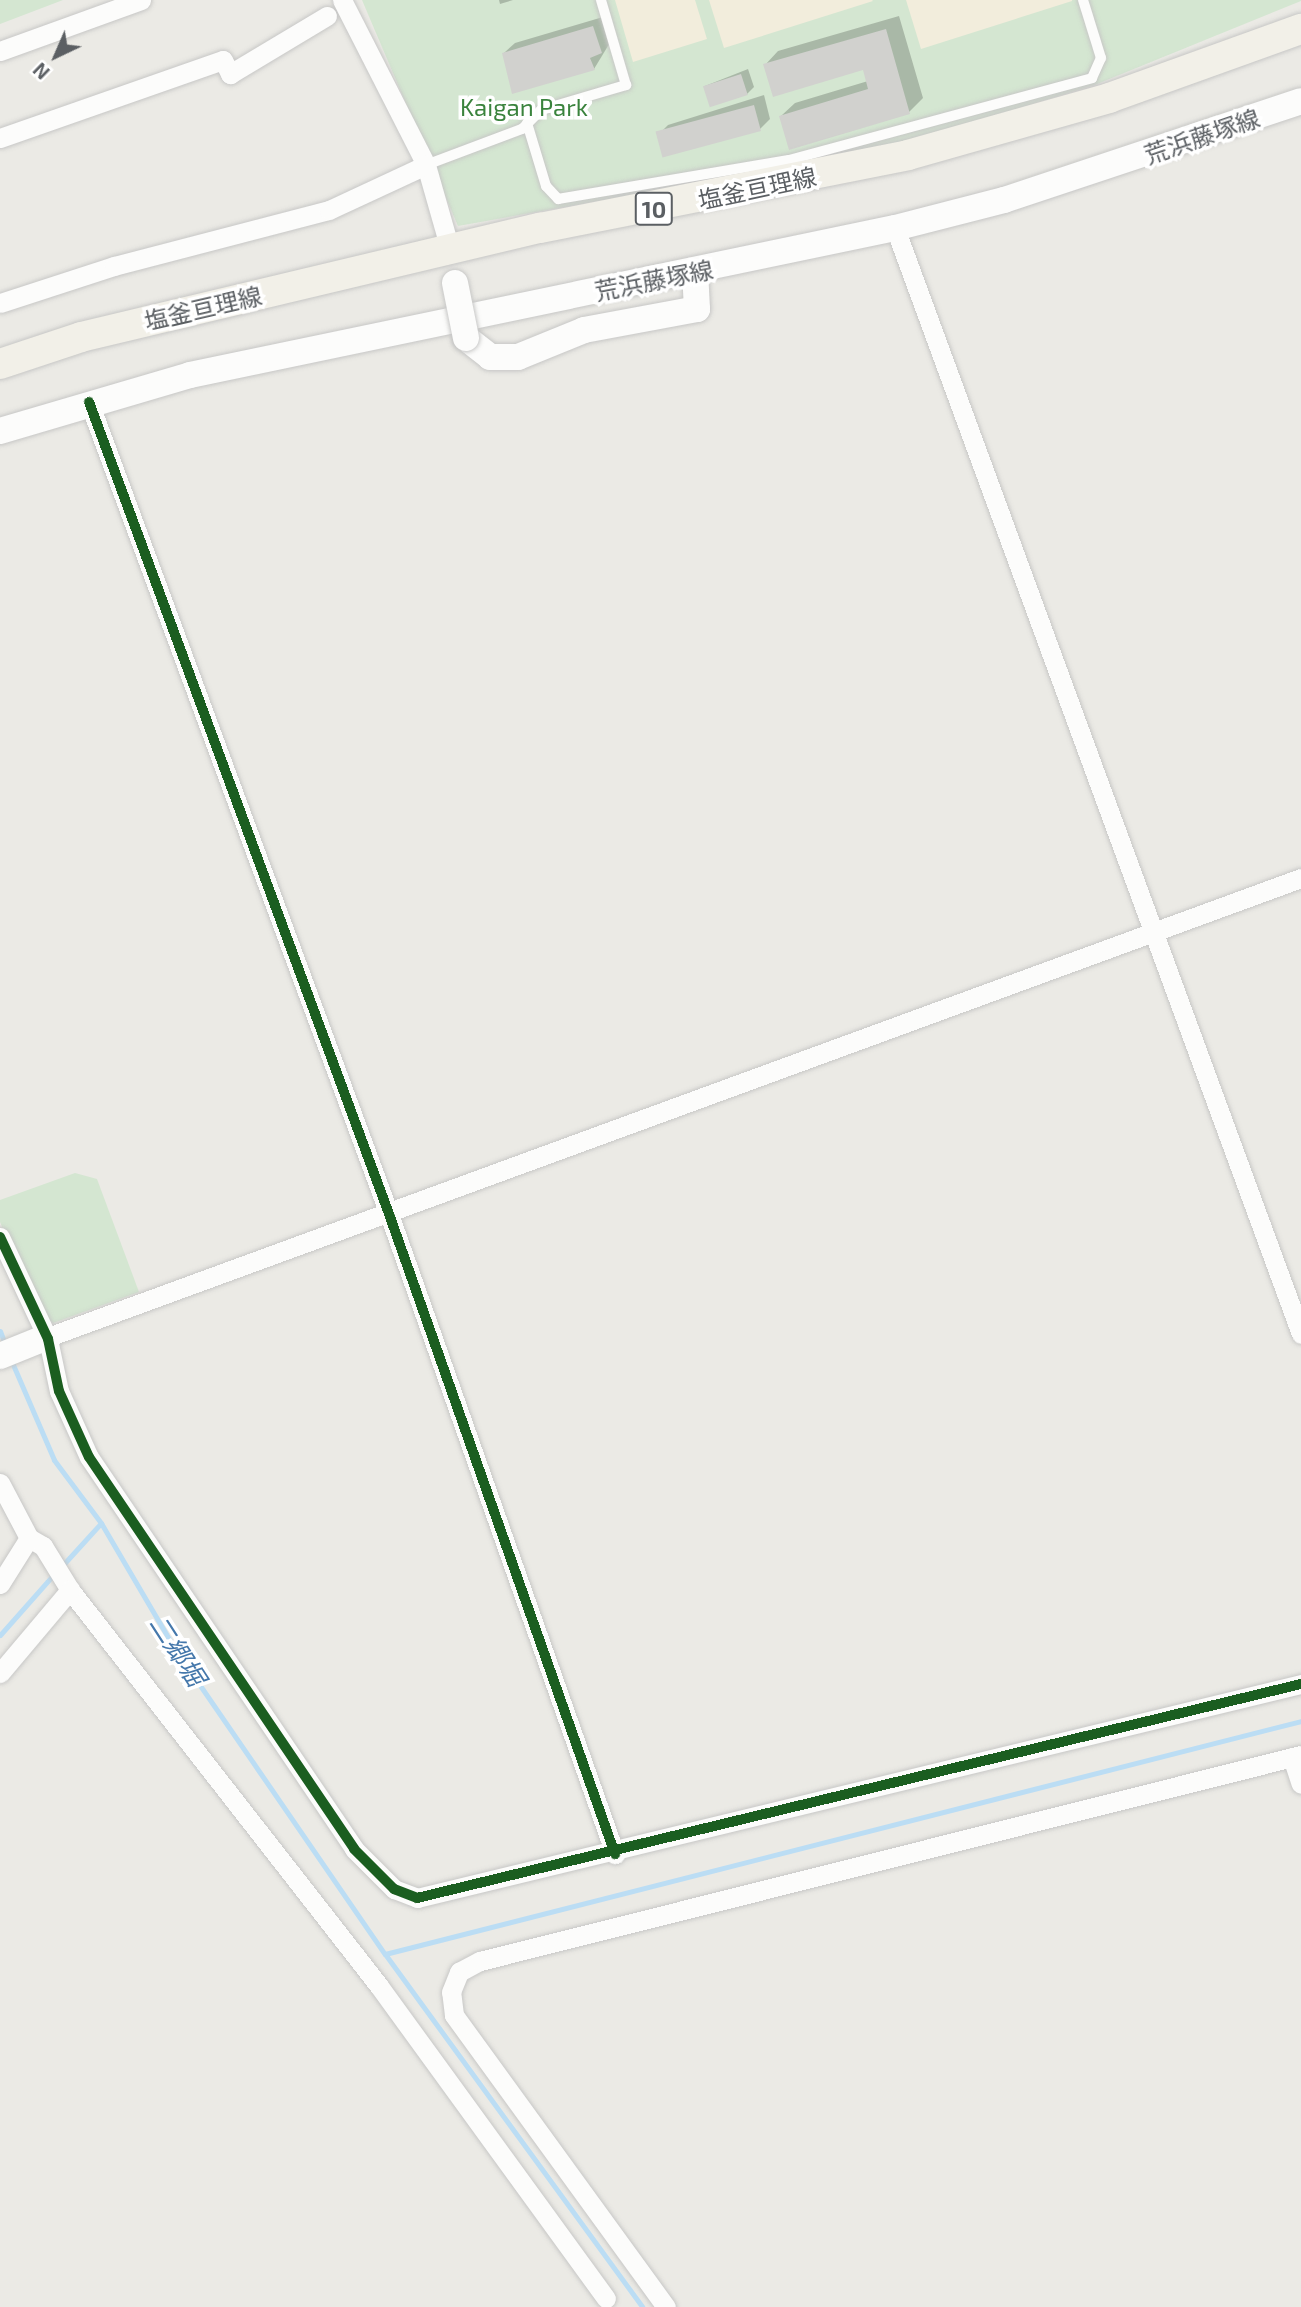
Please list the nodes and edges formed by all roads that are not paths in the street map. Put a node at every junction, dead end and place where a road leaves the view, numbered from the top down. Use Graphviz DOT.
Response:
graph roads {
  1 [pos="141,0"];
  2 [pos="342,0"];
  3 [pos="601,0"];
  4 [pos="1083,0"];
  5 [pos="327,16"];
  6 [pos="1301,29"];
  7 [pos="0,51"];
  8 [pos="1301,101"];
  9 [pos="527,123"];
  10 [pos="0,138"];
  11 [pos="426,165"];
  12 [pos="895,228"];
  13 [pos="450,249"];
  14 [pos="695,273"];
  15 [pos="0,303"];
  16 [pos="0,364"];
  17 [pos="89,402"];
  18 [pos="0,431"];
  19 [pos="1301,878"];
  20 [pos="1153,932"];
  21 [pos="388,1214"];
  22 [pos="0,1237"];
  23 [pos="1301,1334"];
  24 [pos="42,1340"];
  25 [pos="0,1356"];
  26 [pos="0,1483"];
  27 [pos="36,1542"];
  28 [pos="0,1584"];
  29 [pos="67,1585"];
  30 [pos="0,1673"];
  31 [pos="1301,1684"];
  32 [pos="1296,1756"];
  33 [pos="1301,1784"];
  34 [pos="615,1854"];
  35 [pos="602,2304"];
  36 [pos="666,2307"];
  1 -- 7 [label="street"];
  2 -- 11 [label="street"];
  3 -- 9 [label="lane"];
  4 -- 9 [label="lane"];
  5 -- 10 [label="street"];
  6 -- 13 [label="main road, 塩釜亘理線 / 10"];
  8 -- 12 [label="street, 荒浜藤塚線"];
  9 -- 11 [label="lane"];
  11 -- 13 [label="street"];
  11 -- 15 [label="street"];
  12 -- 14 [label="street, 荒浜藤塚線"];
  12 -- 20 [label="street"];
  13 -- 14 [label="street, bridge"];
  13 -- 16 [label="main road, 塩釜亘理線 / 10"];
  14 -- 17 [label="street, 荒浜藤塚線"];
  17 -- 18 [label="street, 荒浜藤塚線"];
  17 -- 21 [label="street"];
  19 -- 20 [label="street"];
  20 -- 21 [label="street"];
  20 -- 23 [label="street"];
  21 -- 24 [label="street"];
  21 -- 34 [label="street"];
  22 -- 24 [label="street"];
  24 -- 25 [label="street"];
  24 -- 34 [label="street"];
  26 -- 27 [label="street"];
  27 -- 28 [label="street"];
  27 -- 29 [label="street"];
  29 -- 30 [label="street"];
  29 -- 35 [label="street"];
  31 -- 34 [label="street"];
  32 -- 33 [label="street"];
  32 -- 36 [label="street"];
}
